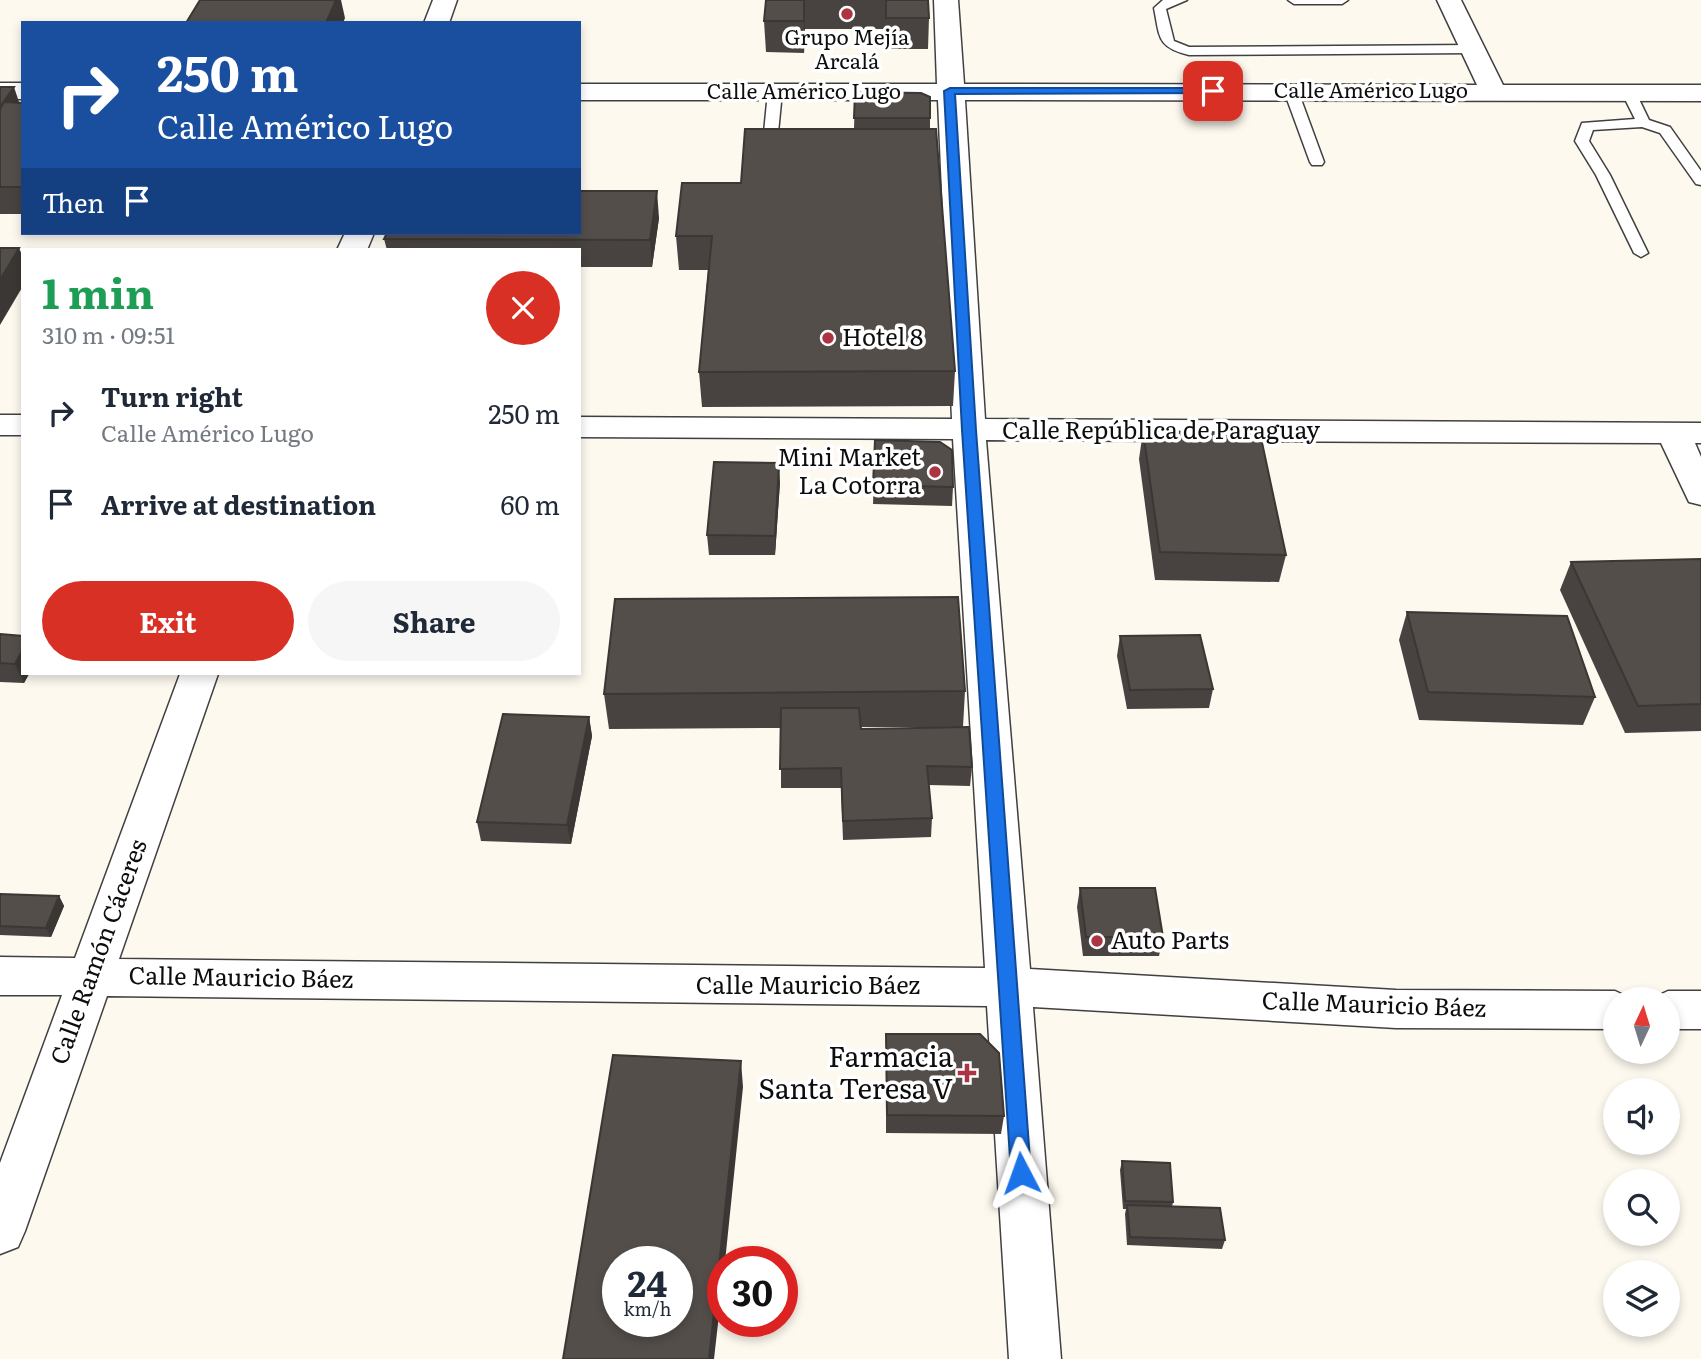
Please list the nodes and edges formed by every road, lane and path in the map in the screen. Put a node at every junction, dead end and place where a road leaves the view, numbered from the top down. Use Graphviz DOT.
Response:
graph roads {
  1 [pos="445,0"];
  2 [pos="946,0"];
  3 [pos="1181,0"];
  4 [pos="1294,0"];
  5 [pos="1342,0"];
  6 [pos="1449,0"];
  7 [pos="437,21"];
  8 [pos="1473,49"];
  9 [pos="0,91"];
  10 [pos="21,91"];
  11 [pos="950,91"];
  12 [pos="1292,91"];
  13 [pos="1493,91"];
  14 [pos="581,92"];
  15 [pos="775,92"];
  16 [pos="1629,93"];
  17 [pos="1701,93"];
  18 [pos="1643,123"];
  19 [pos="1317,162"];
  20 [pos="768,169"];
  21 [pos="1701,181"];
  22 [pos="1641,253"];
  23 [pos="0,425"];
  24 [pos="21,425"];
  25 [pos="581,428"];
  26 [pos="969,430"];
  27 [pos="1687,433"];
  28 [pos="1701,494"];
  29 [pos="199,675"];
  30 [pos="0,976"];
  31 [pos="90,976"];
  32 [pos="1008,987"];
  33 [pos="1603,1010"];
  34 [pos="1680,1010"];
  35 [pos="1701,1010"];
  36 [pos="0,1231"];
  37 [pos="1035,1359"];
  1 -- 7 [label="street"];
  2 -- 11 [label="street"];
  3 -- 8 [label="lane"];
  4 -- 5 [label="lane"];
  6 -- 8 [label="street"];
  8 -- 13 [label="street"];
  9 -- 10 [label="street"];
  11 -- 12 [label="street, Calle Américo Lugo"];
  11 -- 15 [label="street, Calle Américo Lugo"];
  11 -- 26 [label="street"];
  12 -- 13 [label="street, Calle Américo Lugo"];
  12 -- 19 [label="lane"];
  13 -- 16 [label="street, Calle Américo Lugo"];
  14 -- 15 [label="street, Calle Américo Lugo"];
  15 -- 20 [label="lane"];
  16 -- 17 [label="street, Calle Américo Lugo"];
  16 -- 18 [label="lane"];
  18 -- 21 [label="lane"];
  18 -- 22 [label="lane"];
  23 -- 24 [label="street"];
  25 -- 26 [label="street, Calle República de Paraguay"];
  26 -- 27 [label="street, Calle República de Paraguay"];
  26 -- 32 [label="street"];
  27 -- 28 [label="street"];
  29 -- 31 [label="street, Calle Ramón Cáceres"];
  30 -- 31 [label="street, Calle Mauricio Báez"];
  31 -- 32 [label="street, Calle Mauricio Báez"];
  31 -- 36 [label="street, Calle Ramón Cáceres"];
  32 -- 33 [label="street, Calle Mauricio Báez"];
  32 -- 37 [label="street"];
  34 -- 35 [label="street"];
}
